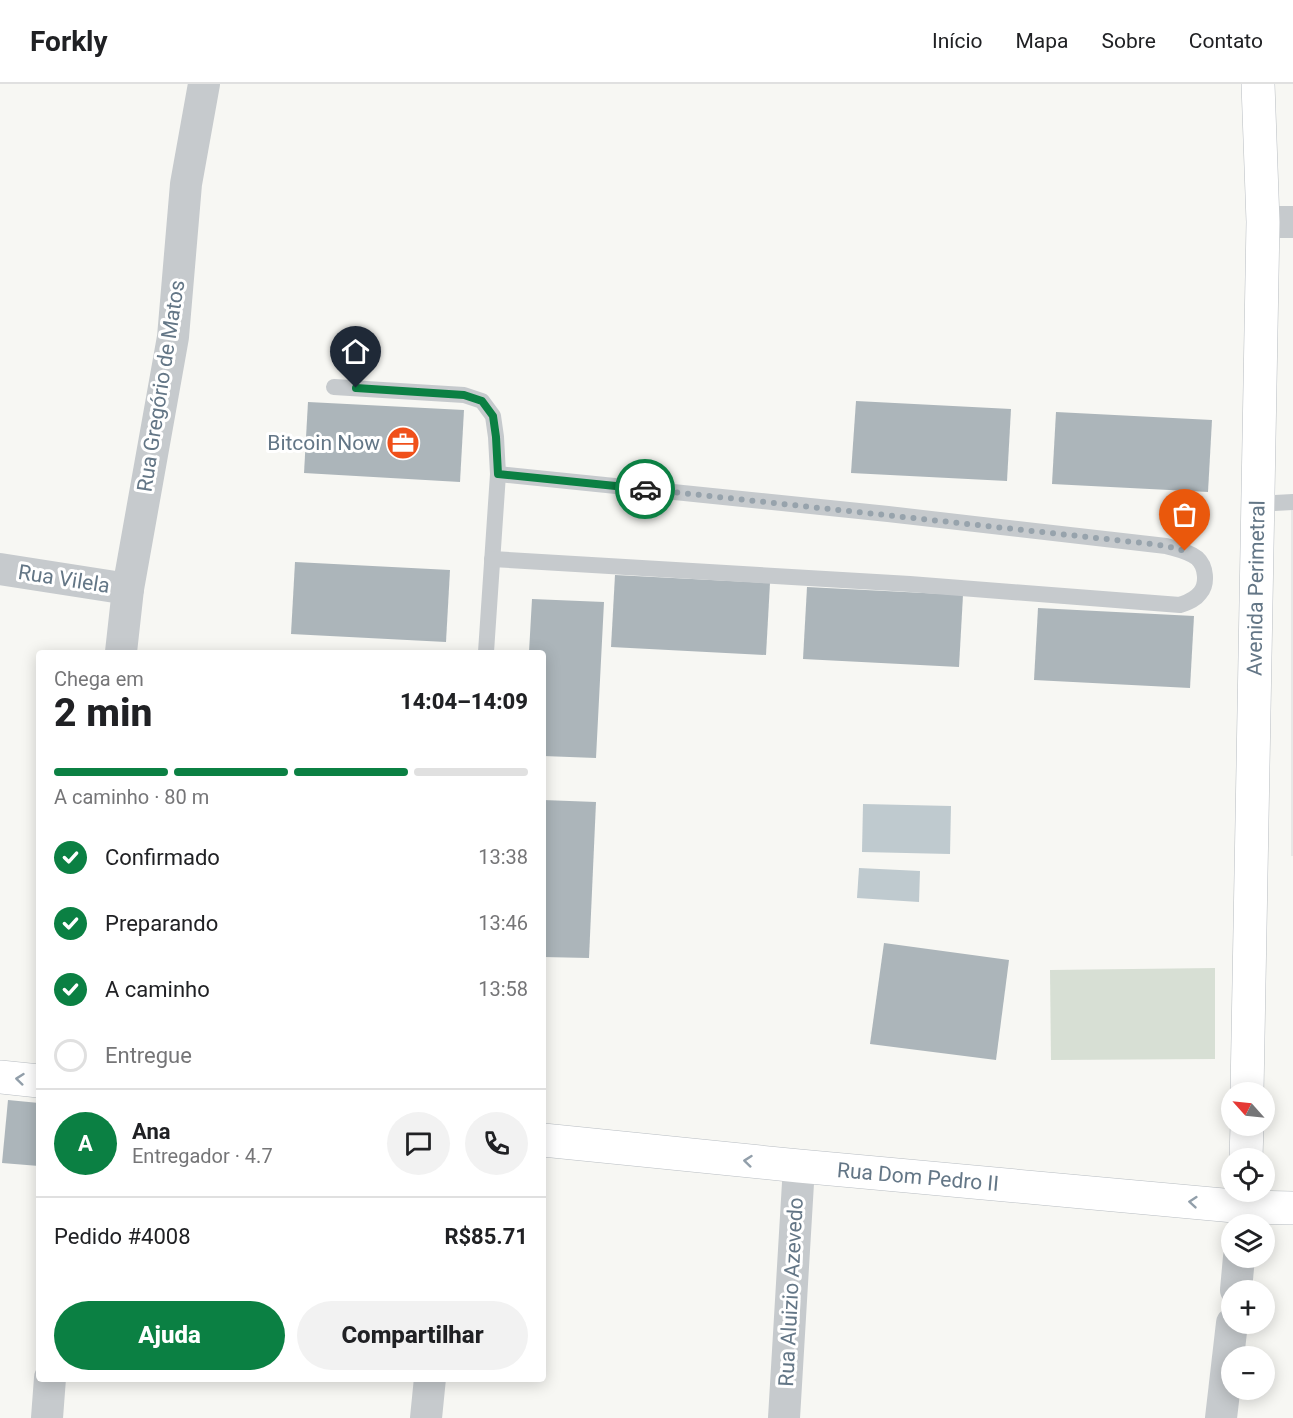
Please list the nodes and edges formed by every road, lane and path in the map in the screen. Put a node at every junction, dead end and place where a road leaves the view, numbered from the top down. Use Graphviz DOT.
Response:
graph roads {
  1 [pos="204,84"];
  2 [pos="1258,84"];
  3 [pos="1278,222"];
  4 [pos="334,387"];
  5 [pos="498,474"];
  6 [pos="1293,502"];
  7 [pos="1258,504"];
  8 [pos="492,559"];
  9 [pos="0,569"];
  10 [pos="128,588"];
  11 [pos="121,650"];
  12 [pos="486,650"];
  13 [pos="0,1077"];
  14 [pos="36,1081"];
  15 [pos="1247,1082"];
  16 [pos="546,1140"];
  17 [pos="799,1166"];
  18 [pos="1244,1207"];
  19 [pos="1293,1208"];
  20 [pos="1231,1334"];
  21 [pos="50,1382"];
  22 [pos="430,1382"];
  23 [pos="47,1418"];
  24 [pos="426,1418"];
  25 [pos="784,1418"];
  26 [pos="1221,1418"];
  1 -- 10 [label="street, Rua Gregório de Matos"];
  2 -- 3 [label="street, Avenida Perimetral"];
  3 -- 7 [label="street, Avenida Perimetral"];
  4 -- 5 [label="lane"];
  5 -- 8 [label="lane"];
  5 -- 8 [label="lane"];
  6 -- 7 [label="lane"];
  7 -- 15 [label="street, Avenida Perimetral"];
  8 -- 12 [label="lane"];
  9 -- 10 [label="street, Rua Vilela"];
  10 -- 11 [label="street, Rua Gregório de Matos"];
  14 -- 13 [label="street, one-way"];
  17 -- 16 [label="street, Rua Dom Pedro II, one-way"];
  18 -- 17 [label="street, Rua Dom Pedro II, one-way"];
  17 -- 25 [label="street, Rua Aluizio Azevedo"];
  18 -- 19 [label="street, Rua Dom Pedro II"];
  20 -- 26 [label="street"];
  21 -- 23 [label="street"];
  22 -- 24 [label="street"];
}
